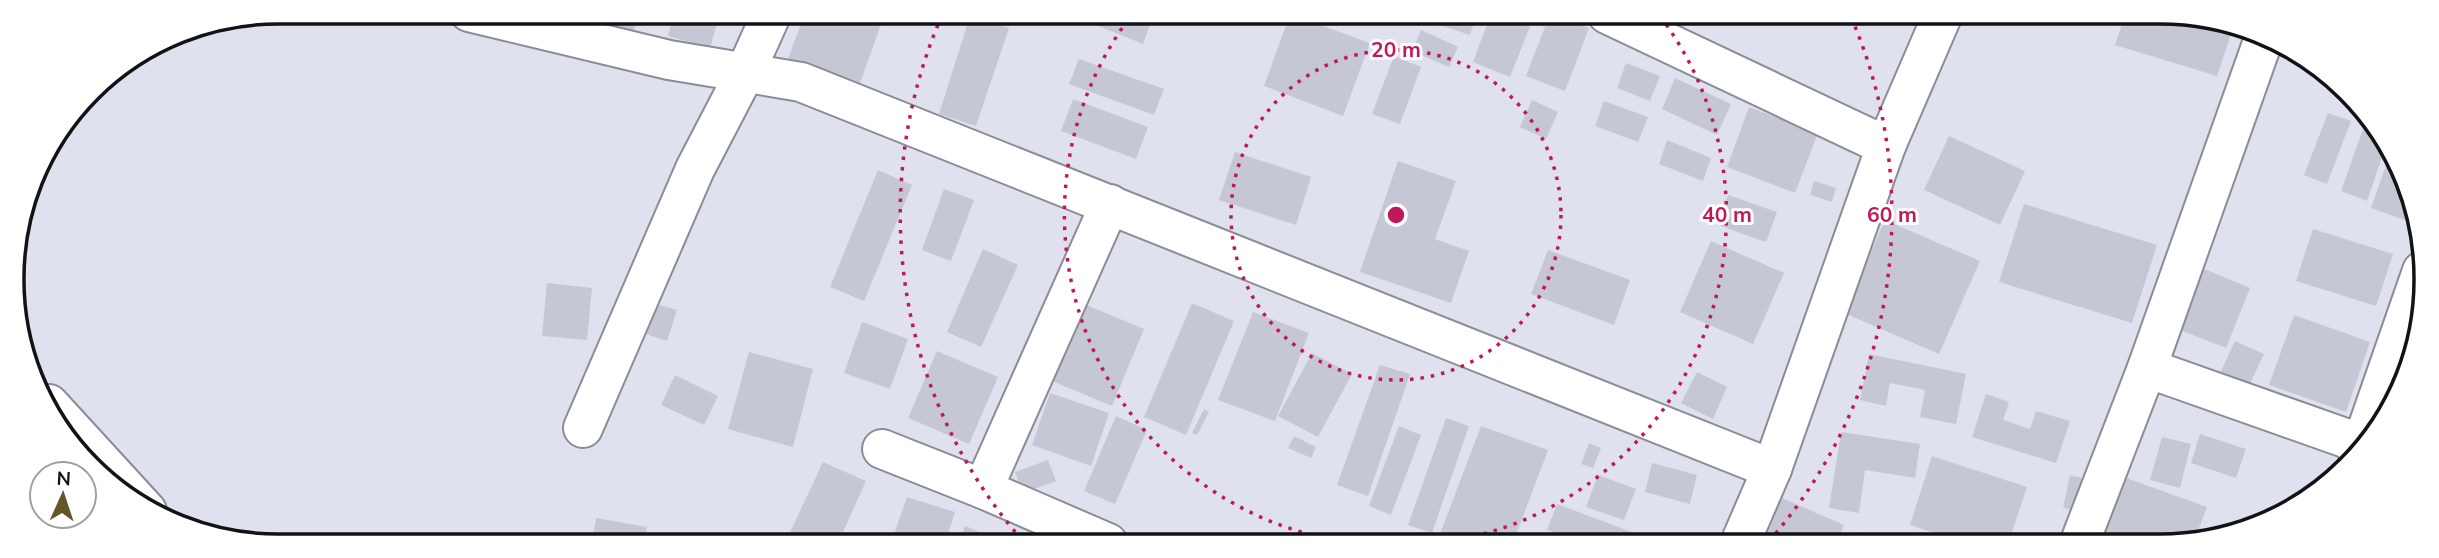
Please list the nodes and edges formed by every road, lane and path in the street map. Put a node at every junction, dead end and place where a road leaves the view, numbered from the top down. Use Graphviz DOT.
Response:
graph roads {
  1 [pos="518,24"];
  2 [pos="767,24"];
  3 [pos="1628,24"];
  4 [pos="1939,24"];
  5 [pos="2261,46"];
  6 [pos="745,73"];
  7 [pos="1886,146"];
  8 [pos="1110,204"];
  9 [pos="2414,294"];
  10 [pos="2147,368"];
  11 [pos="2369,424"];
  12 [pos="583,428"];
  13 [pos="77,434"];
  14 [pos="2353,445"];
  15 [pos="882,449"];
  16 [pos="109,468"];
  17 [pos="1772,468"];
  18 [pos="983,489"];
  19 [pos="1087,534"];
  20 [pos="1744,534"];
  21 [pos="2083,534"];
  1 -- 6 [label="street"];
  2 -- 6 [label="street"];
  3 -- 7 [label="street"];
  4 -- 7 [label="street"];
  5 -- 10 [label="street"];
  6 -- 8 [label="street"];
  6 -- 12 [label="street"];
  7 -- 17 [label="street"];
  8 -- 17 [label="street"];
  8 -- 18 [label="street"];
  9 -- 11 [label="street"];
  10 -- 14 [label="street"];
  10 -- 21 [label="street"];
  13 -- 16 [label="street"];
  15 -- 18 [label="street"];
  17 -- 20 [label="street"];
  18 -- 19 [label="street"];
}
